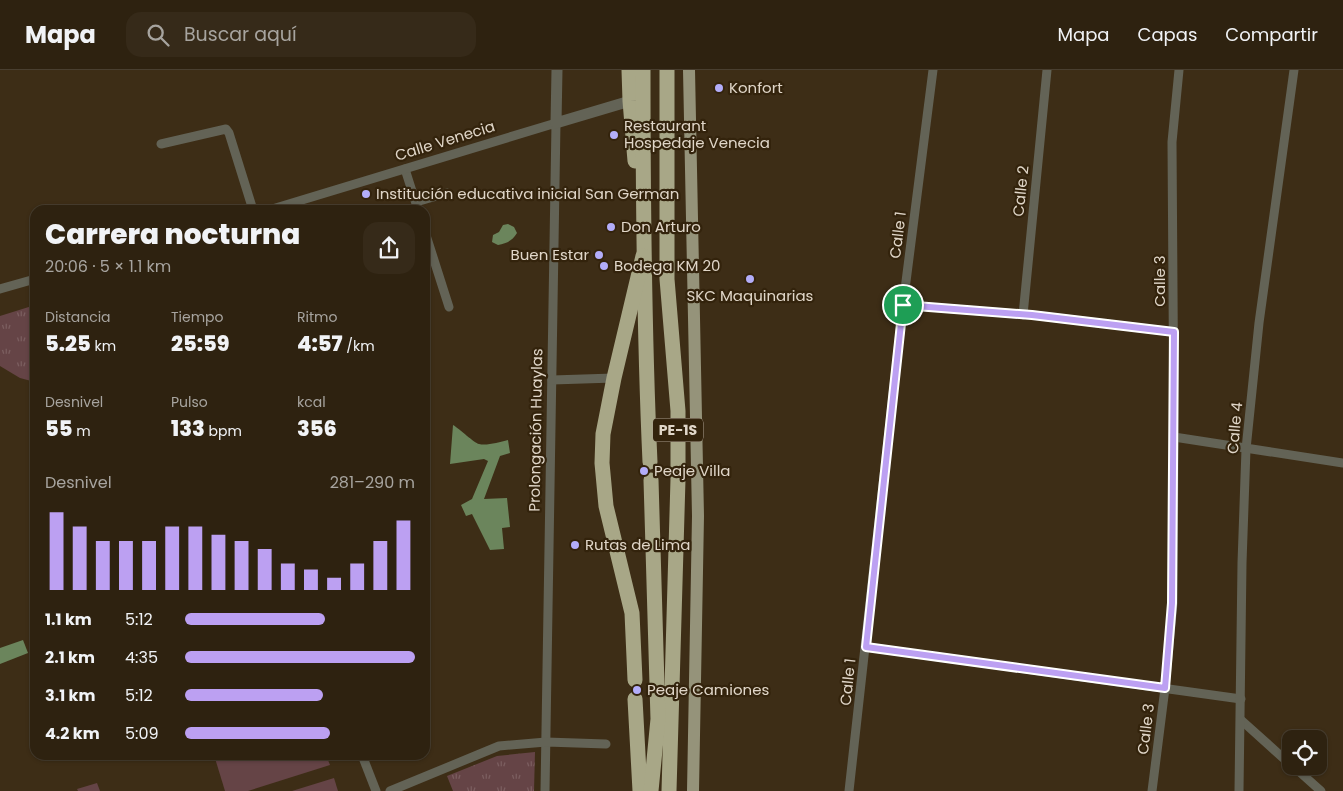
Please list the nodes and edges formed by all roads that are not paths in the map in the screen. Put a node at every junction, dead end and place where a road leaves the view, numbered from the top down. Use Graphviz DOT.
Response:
graph roads {
  1 [pos="557,70"];
  2 [pos="630,70"];
  3 [pos="643,70"];
  4 [pos="667,70"];
  5 [pos="689,70"];
  6 [pos="933,70"];
  7 [pos="1047,70"];
  8 [pos="1180,70"];
  9 [pos="1294,70"];
  10 [pos="630,101"];
  11 [pos="556,123"];
  12 [pos="161,144"];
  13 [pos="405,169"];
  14 [pos="447,193"];
  15 [pos="251,205"];
  16 [pos="286,205"];
  17 [pos="417,205"];
  18 [pos="419,205"];
  19 [pos="643,237"];
  20 [pos="430,248"];
  21 [pos="643,256"];
  22 [pos="30,280"];
  23 [pos="0,289"];
  24 [pos="903,305"];
  25 [pos="449,307"];
  26 [pos="1023,315"];
  27 [pos="1174,332"];
  28 [pos="614,378"];
  29 [pos="552,380"];
  30 [pos="1174,437"];
  31 [pos="1246,448"];
  32 [pos="650,462"];
  33 [pos="1343,463"];
  34 [pos="651,480"];
  35 [pos="866,647"];
  36 [pos="635,680"];
  37 [pos="1165,688"];
  38 [pos="635,699"];
  39 [pos="1241,699"];
  40 [pos="1240,720"];
  41 [pos="546,742"];
  42 [pos="606,744"];
  43 [pos="1282,757"];
  44 [pos="364,760"];
  45 [pos="1302,775"];
  46 [pos="376,791"];
  47 [pos="390,791"];
  48 [pos="545,791"];
  49 [pos="640,791"];
  50 [pos="651,791"];
  51 [pos="669,791"];
  52 [pos="693,791"];
  53 [pos="849,791"];
  54 [pos="1152,791"];
  55 [pos="1239,791"];
  56 [pos="1321,791"];
  1 -- 11 [label="street, Prolongación Huaylas"];
  2 -- 10 [label="highway"];
  3 -- 19 [label="highway, PE-1S"];
  4 -- 51 [label="highway, PE-1S"];
  5 -- 52 [label="main road"];
  6 -- 24 [label="street, Calle 1"];
  7 -- 26 [label="street, Calle 2"];
  8 -- 27 [label="street, Calle 3"];
  9 -- 31 [label="street, Calle 4"];
  10 -- 11 [label="street, Calle Venecia"];
  10 -- 19 [label="highway"];
  11 -- 13 [label="street, Calle Venecia"];
  11 -- 29 [label="street, Prolongación Huaylas"];
  12 -- 15 [label="street"];
  13 -- 16 [label="street, Calle Venecia"];
  13 -- 17 [label="street"];
  14 -- 18 [label="street"];
  19 -- 21 [label="highway, PE-1S"];
  20 -- 25 [label="street"];
  21 -- 28 [label="highway, PE-1S"];
  21 -- 32 [label="highway, PE-1S"];
  22 -- 23 [label="street"];
  24 -- 26 [label="street"];
  24 -- 35 [label="street, Calle 1"];
  26 -- 27 [label="street"];
  27 -- 30 [label="street, Calle 3"];
  28 -- 29 [label="street"];
  28 -- 36 [label="highway, PE-1S"];
  29 -- 41 [label="street, Prolongación Huaylas"];
  30 -- 31 [label="street"];
  30 -- 37 [label="street, Calle 3"];
  31 -- 33 [label="street"];
  31 -- 39 [label="street, Calle 4"];
  34 -- 50 [label="highway"];
  35 -- 37 [label="street"];
  35 -- 53 [label="street, Calle 1"];
  37 -- 39 [label="street"];
  37 -- 54 [label="street, Calle 3"];
  38 -- 49 [label="highway"];
  39 -- 40 [label="street, Calle 4"];
  40 -- 43 [label="street"];
  40 -- 55 [label="street, Calle 4"];
  41 -- 42 [label="street"];
  41 -- 47 [label="street"];
  41 -- 48 [label="street, Prolongación Huaylas"];
  44 -- 46 [label="street"];
  45 -- 56 [label="street"];
}
